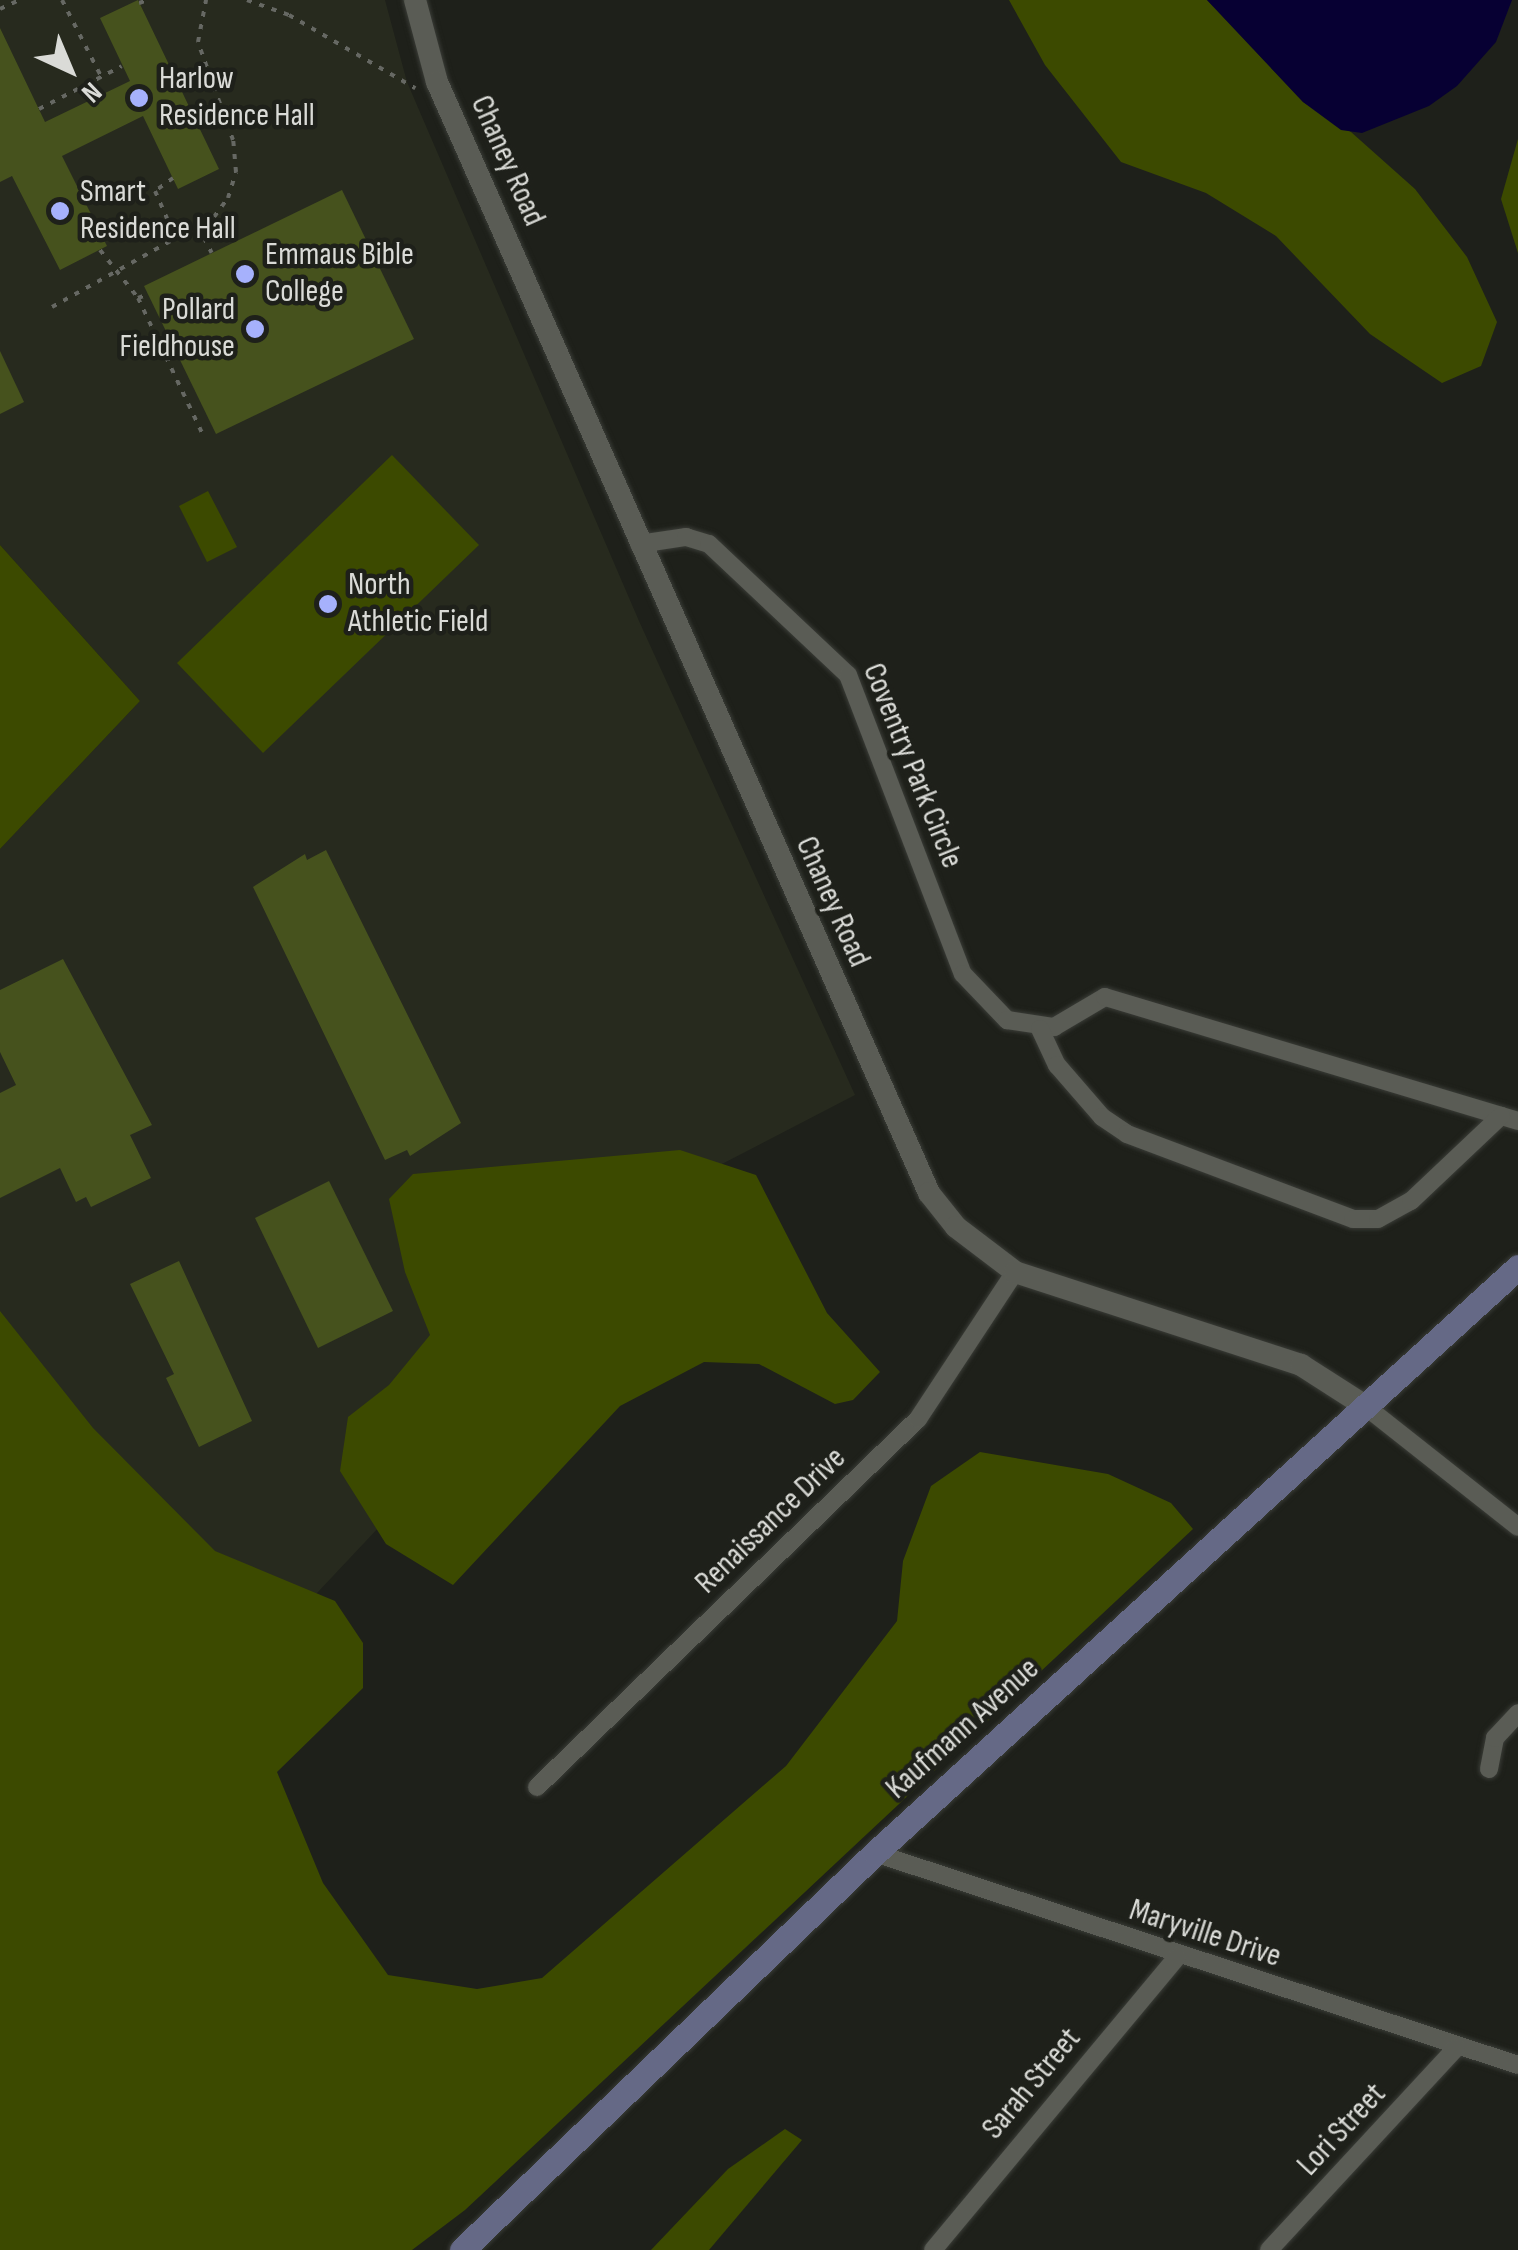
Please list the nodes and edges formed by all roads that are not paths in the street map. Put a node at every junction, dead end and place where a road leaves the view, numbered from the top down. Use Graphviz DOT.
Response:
graph roads {
  1 [pos="415,0"];
  2 [pos="639,544"];
  3 [pos="1040,1029"];
  4 [pos="1510,1118"];
  5 [pos="1518,1267"];
  6 [pos="1015,1272"];
  7 [pos="1365,1406"];
  8 [pos="1518,1526"];
  9 [pos="1518,1712"];
  10 [pos="1489,1768"];
  11 [pos="537,1788"];
  12 [pos="875,1853"];
  13 [pos="1177,1957"];
  14 [pos="1456,2048"];
  15 [pos="1518,2066"];
  16 [pos="462,2250"];
  17 [pos="933,2250"];
  18 [pos="1270,2250"];
  1 -- 2 [label="street, Chaney Road"];
  2 -- 3 [label="street, Coventry Park Circle"];
  2 -- 6 [label="street, Chaney Road"];
  3 -- 4 [label="street"];
  3 -- 4 [label="street"];
  5 -- 7 [label="main road, Kaufmann Avenue"];
  6 -- 7 [label="street, Chaney Road"];
  6 -- 11 [label="street, Renaissance Drive"];
  7 -- 8 [label="street, Chaney Road"];
  7 -- 12 [label="main road, Kaufmann Avenue"];
  9 -- 10 [label="street"];
  12 -- 13 [label="street, Maryville Drive"];
  12 -- 16 [label="main road, Kaufmann Avenue"];
  13 -- 14 [label="street, Maryville Drive"];
  13 -- 17 [label="street, Sarah Street"];
  14 -- 15 [label="street, Maryville Drive"];
  14 -- 18 [label="street, Lori Street"];
}
